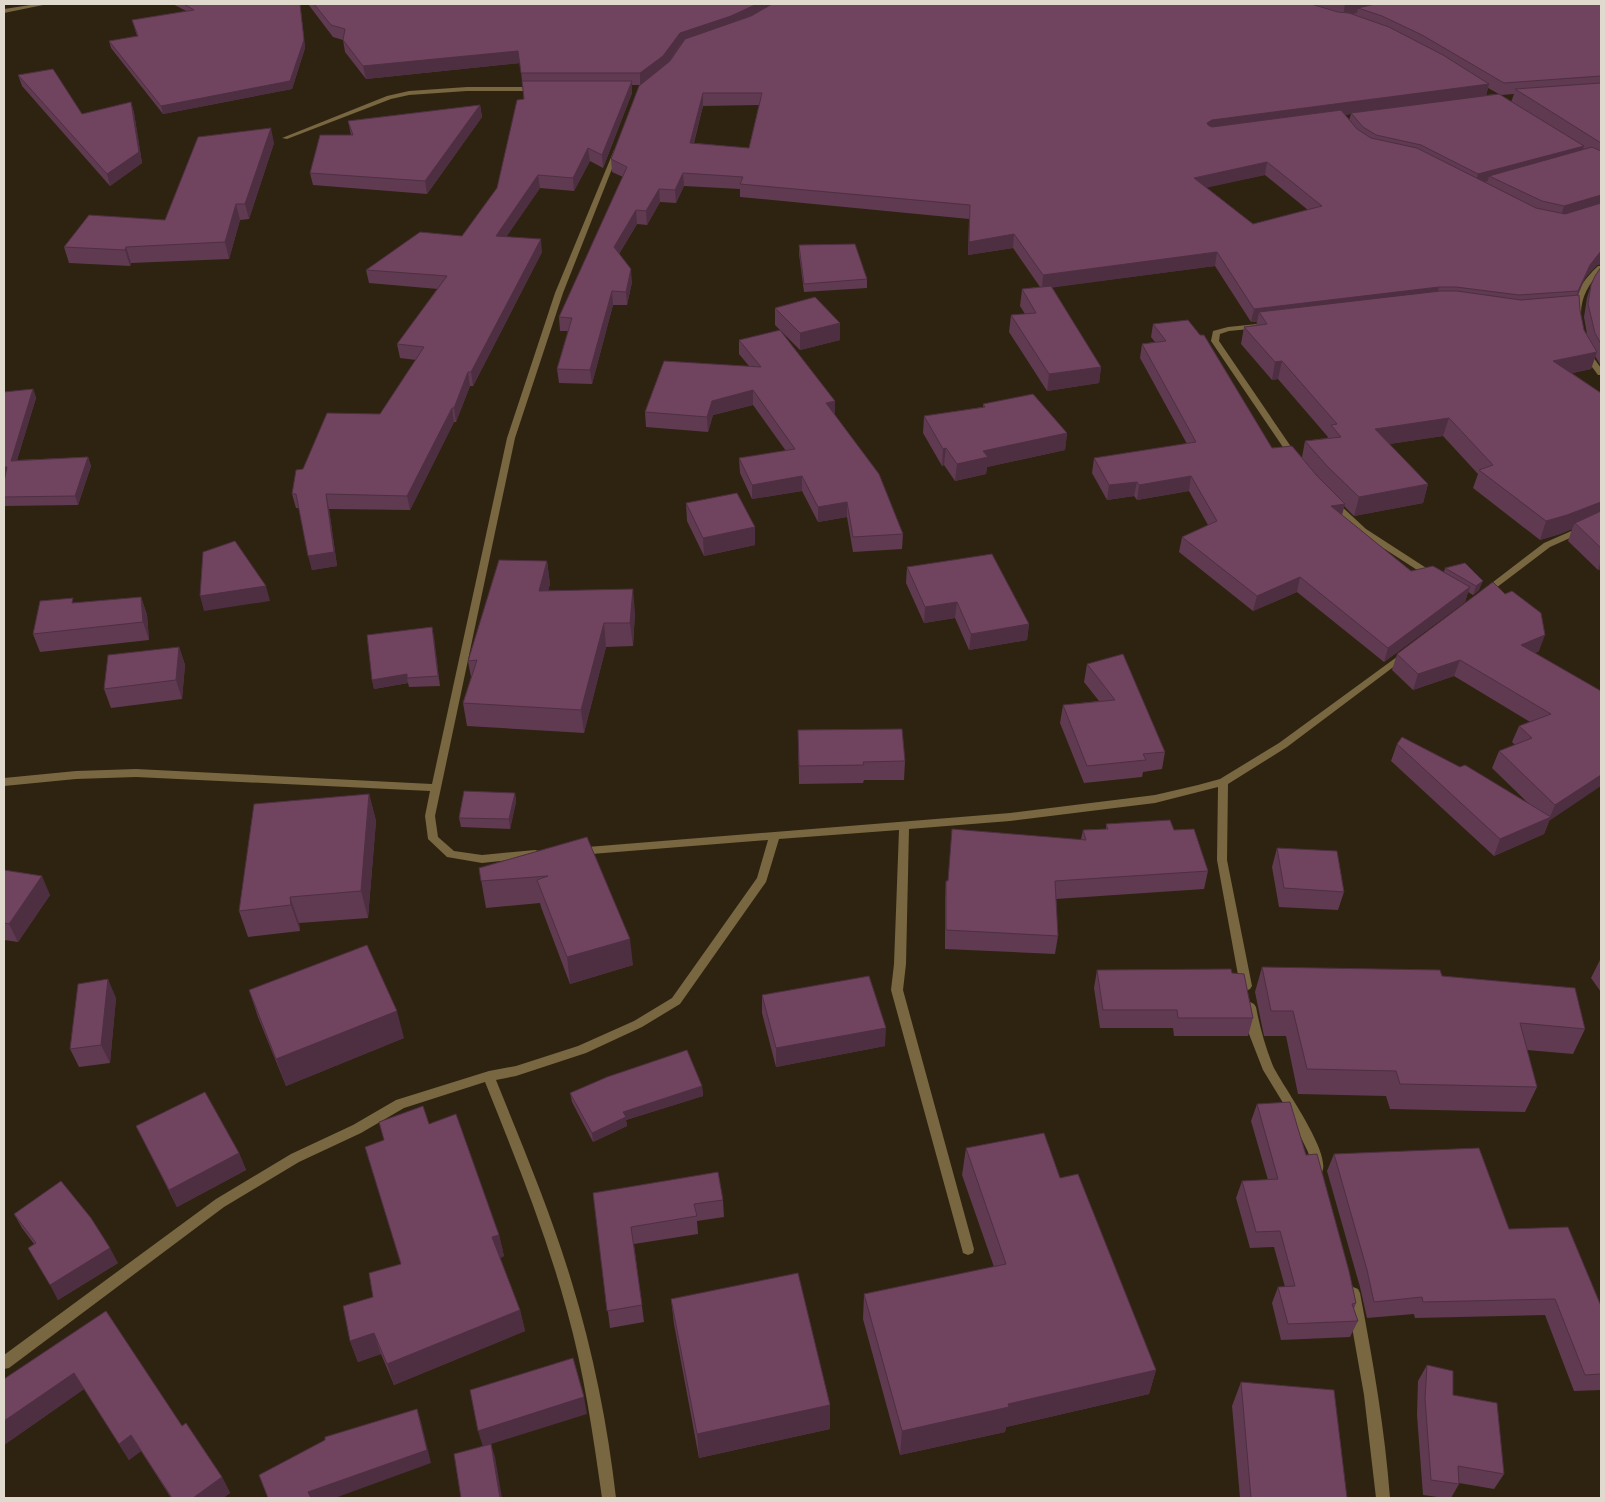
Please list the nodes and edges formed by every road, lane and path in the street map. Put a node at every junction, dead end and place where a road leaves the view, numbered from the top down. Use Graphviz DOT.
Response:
graph roads {
  1 [pos="46,4"];
  2 [pos="4,11"];
  3 [pos="543,89"];
  4 [pos="284,138"];
  5 [pos="620,140"];
  6 [pos="1601,268"];
  7 [pos="1576,308"];
  8 [pos="1568,309"];
  9 [pos="1267,324"];
  10 [pos="1578,326"];
  11 [pos="1582,343"];
  12 [pos="1601,373"];
  13 [pos="1302,466"];
  14 [pos="1327,496"];
  15 [pos="1601,521"];
  16 [pos="1442,582"];
  17 [pos="1481,595"];
  18 [pos="1410,650"];
  19 [pos="4,782"];
  20 [pos="1223,782"];
  21 [pos="435,788"];
  22 [pos="904,825"];
  23 [pos="775,836"];
  24 [pos="570,852"];
  25 [pos="540,854"];
  26 [pos="489,1076"];
  27 [pos="1322,1181"];
  28 [pos="968,1249"];
  29 [pos="1349,1277"];
  30 [pos="4,1363"];
  31 [pos="609,1498"];
  32 [pos="1383,1498"];
  1 -- 2 [label="street"];
  3 -- 4 [label="street"];
  5 -- 21 [label="street"];
  6 -- 7 [label="street"];
  7 -- 8 [label="street"];
  7 -- 10 [label="street"];
  9 -- 13 [label="street"];
  11 -- 12 [label="street"];
  14 -- 16 [label="street"];
  15 -- 17 [label="street"];
  18 -- 20 [label="street"];
  19 -- 21 [label="street"];
  20 -- 22 [label="street"];
  20 -- 27 [label="street"];
  21 -- 25 [label="street"];
  22 -- 23 [label="street"];
  22 -- 28 [label="street"];
  23 -- 24 [label="street"];
  23 -- 26 [label="street"];
  26 -- 30 [label="street"];
  26 -- 31 [label="street"];
  29 -- 32 [label="street"];
}
